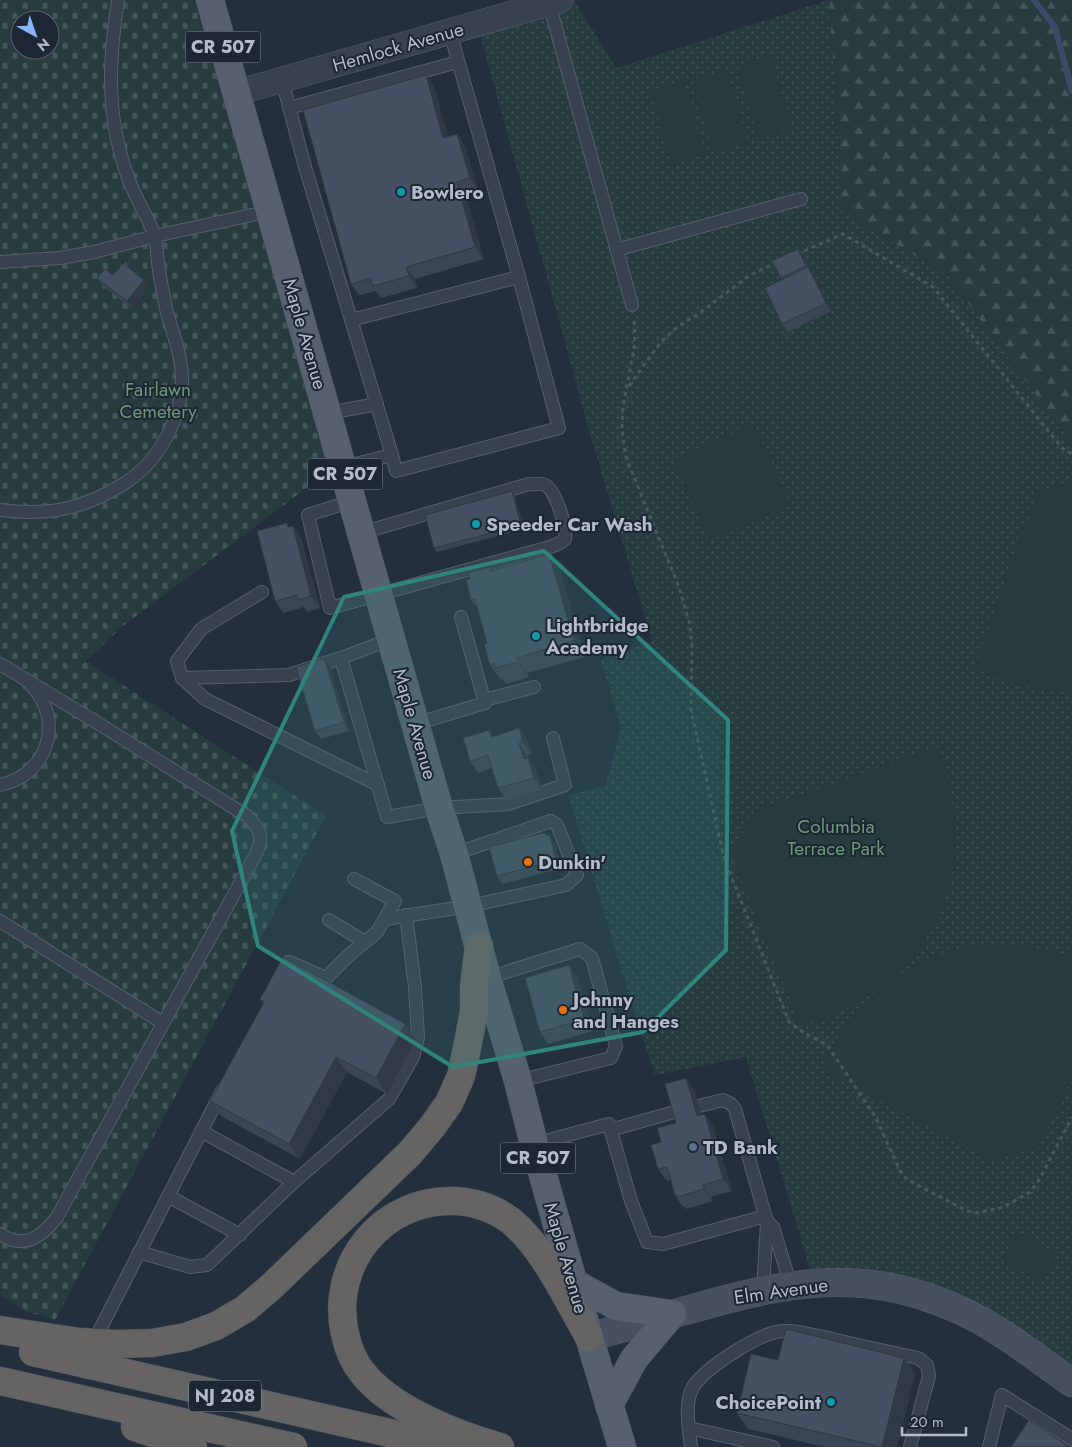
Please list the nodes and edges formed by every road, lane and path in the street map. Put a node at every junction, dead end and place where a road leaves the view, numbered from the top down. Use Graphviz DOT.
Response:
graph roads {
  1 [pos="118,0"];
  2 [pos="210,0"];
  3 [pos="555,2"];
  4 [pos="450,32"];
  5 [pos="458,62"];
  6 [pos="282,80"];
  7 [pos="236,93"];
  8 [pos="289,108"];
  9 [pos="801,199"];
  10 [pos="270,211"];
  11 [pos="155,236"];
  12 [pos="616,250"];
  13 [pos="792,256"];
  14 [pos="784,260"];
  15 [pos="0,262"];
  16 [pos="519,276"];
  17 [pos="632,305"];
  18 [pos="351,320"];
  19 [pos="628,388"];
  20 [pos="376,404"];
  21 [pos="328,413"];
  22 [pos="1072,454"];
  23 [pos="392,455"];
  24 [pos="343,467"];
  25 [pos="352,501"];
  26 [pos="0,510"];
  27 [pos="362,533"];
  28 [pos="262,592"];
  29 [pos="378,594"];
  30 [pos="461,617"];
  31 [pos="391,639"];
  32 [pos="341,658"];
  33 [pos="0,664"];
  34 [pos="0,671"];
  35 [pos="20,675"];
  36 [pos="182,678"];
  37 [pos="534,687"];
  38 [pos="484,700"];
  39 [pos="415,724"];
  40 [pos="552,738"];
  41 [pos="0,785"];
  42 [pos="378,785"];
  43 [pos="438,808"];
  44 [pos="454,854"];
  45 [pos="354,879"];
  46 [pos="468,906"];
  47 [pos="406,915"];
  48 [pos="385,919"];
  49 [pos="329,920"];
  50 [pos="0,921"];
  51 [pos="365,942"];
  52 [pos="479,946"];
  53 [pos="487,978"];
  54 [pos="280,979"];
  55 [pos="163,1023"];
  56 [pos="518,1080"];
  57 [pos="227,1081"];
  58 [pos="699,1106"];
  59 [pos="678,1111"];
  60 [pos="1072,1117"];
  61 [pos="610,1130"];
  62 [pos="201,1131"];
  63 [pos="534,1144"];
  64 [pos="294,1182"];
  65 [pos="168,1196"];
  66 [pos="767,1222"];
  67 [pos="0,1234"];
  68 [pos="240,1235"];
  69 [pos="139,1252"];
  70 [pos="574,1283"];
  71 [pos="791,1286"];
  72 [pos="762,1290"];
  73 [pos="672,1314"];
  74 [pos="0,1330"];
  75 [pos="589,1338"];
  76 [pos="93,1343"];
  77 [pos="0,1344"];
  78 [pos="0,1381"];
  79 [pos="1072,1383"];
  80 [pos="0,1386"];
  81 [pos="615,1426"];
  82 [pos="689,1428"];
  83 [pos="1072,1439"];
  84 [pos="193,1447"];
  85 [pos="293,1447"];
  86 [pos="451,1447"];
  87 [pos="500,1447"];
  88 [pos="691,1447"];
  89 [pos="773,1447"];
  90 [pos="910,1447"];
  91 [pos="988,1447"];
  1 -- 11 [label="lane"];
  2 -- 7 [label="main road, Maple Avenue / CR 507"];
  3 -- 4 [label="street, Hemlock Avenue"];
  3 -- 12 [label="lane"];
  4 -- 5 [label="lane"];
  4 -- 6 [label="street, Hemlock Avenue"];
  5 -- 8 [label="lane"];
  5 -- 16 [label="lane"];
  6 -- 7 [label="street, Hemlock Avenue"];
  6 -- 8 [label="lane"];
  7 -- 10 [label="main road, Maple Avenue / CR 507"];
  8 -- 18 [label="lane"];
  9 -- 12 [label="lane"];
  10 -- 11 [label="lane"];
  10 -- 21 [label="main road, Maple Avenue / CR 507"];
  11 -- 15 [label="lane"];
  11 -- 26 [label="lane"];
  12 -- 17 [label="lane"];
  13 -- 22 [label="path"];
  14 -- 19 [label="path"];
  16 -- 18 [label="lane"];
  16 -- 23 [label="lane"];
  17 -- 19 [label="path"];
  18 -- 20 [label="lane"];
  19 -- 60 [label="path"];
  20 -- 21 [label="lane"];
  20 -- 23 [label="lane"];
  21 -- 24 [label="main road, Maple Avenue / CR 507"];
  23 -- 24 [label="lane"];
  24 -- 25 [label="main road, Maple Avenue / CR 507"];
  25 -- 27 [label="main road, Maple Avenue / CR 507"];
  25 -- 29 [label="lane"];
  27 -- 29 [label="main road, Maple Avenue / CR 507"];
  27 -- 29 [label="lane"];
  28 -- 36 [label="lane"];
  29 -- 31 [label="main road, Maple Avenue / CR 507"];
  30 -- 38 [label="lane"];
  31 -- 32 [label="lane"];
  31 -- 39 [label="main road, Maple Avenue / CR 507"];
  32 -- 36 [label="lane"];
  32 -- 42 [label="lane"];
  33 -- 35 [label="lane"];
  34 -- 35 [label="lane"];
  35 -- 41 [label="lane"];
  35 -- 55 [label="lane"];
  36 -- 42 [label="lane"];
  37 -- 38 [label="lane"];
  38 -- 39 [label="lane"];
  39 -- 43 [label="main road, Maple Avenue / CR 507"];
  40 -- 43 [label="lane"];
  42 -- 43 [label="lane"];
  43 -- 44 [label="main road, Maple Avenue / CR 507"];
  44 -- 46 [label="main road, Maple Avenue / CR 507"];
  44 -- 46 [label="lane"];
  45 -- 48 [label="lane"];
  46 -- 47 [label="lane"];
  46 -- 52 [label="main road, Maple Avenue / CR 507"];
  47 -- 48 [label="lane"];
  47 -- 64 [label="lane"];
  48 -- 51 [label="lane"];
  49 -- 51 [label="lane"];
  50 -- 55 [label="lane"];
  51 -- 54 [label="lane"];
  52 -- 53 [label="main road, Maple Avenue / CR 507"];
  52 -- 76 [label="highway"];
  53 -- 56 [label="main road, Maple Avenue / CR 507"];
  53 -- 56 [label="lane"];
  55 -- 67 [label="lane"];
  56 -- 63 [label="main road, Maple Avenue / CR 507"];
  57 -- 62 [label="lane"];
  58 -- 66 [label="lane"];
  59 -- 61 [label="lane"];
  61 -- 63 [label="lane"];
  61 -- 66 [label="lane"];
  62 -- 64 [label="lane"];
  62 -- 65 [label="lane"];
  63 -- 70 [label="main road, Maple Avenue / CR 507"];
  64 -- 68 [label="lane"];
  65 -- 68 [label="lane"];
  65 -- 69 [label="lane"];
  66 -- 71 [label="lane"];
  66 -- 72 [label="lane"];
  68 -- 69 [label="lane"];
  69 -- 76 [label="lane"];
  70 -- 73 [label="main road"];
  70 -- 75 [label="main road, Maple Avenue / CR 507"];
  71 -- 72 [label="main road, Elm Avenue"];
  71 -- 79 [label="main road, Elm Avenue"];
  72 -- 73 [label="main road, Elm Avenue"];
  73 -- 75 [label="main road, Elm Avenue"];
  73 -- 81 [label="main road"];
  74 -- 76 [label="highway"];
  75 -- 81 [label="main road, Maple Avenue / CR 507"];
  75 -- 87 [label="highway"];
  77 -- 86 [label="highway, NJ 208"];
  78 -- 85 [label="highway, NJ 208"];
  80 -- 84 [label="highway"];
  82 -- 88 [label="lane"];
  82 -- 89 [label="lane"];
  82 -- 90 [label="lane"];
  83 -- 91 [label="lane"];
}
